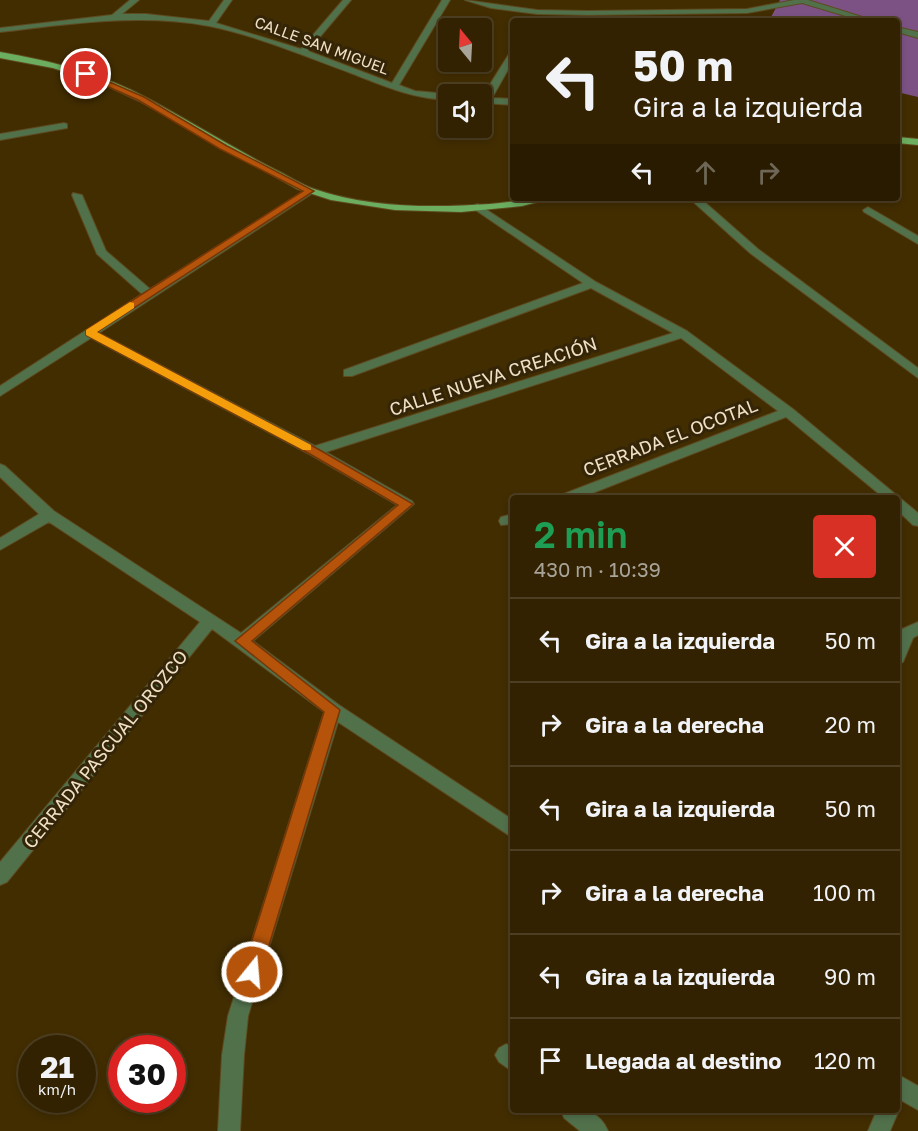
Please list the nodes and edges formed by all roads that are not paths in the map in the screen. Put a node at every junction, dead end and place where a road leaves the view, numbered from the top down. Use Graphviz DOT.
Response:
graph roads {
  1 [pos="135,0"];
  2 [pos="228,0"];
  3 [pos="347,0"];
  4 [pos="446,0"];
  5 [pos="469,0"];
  6 [pos="589,0"];
  7 [pos="800,0"];
  8 [pos="537,12"];
  9 [pos="587,13"];
  10 [pos="114,17"];
  11 [pos="665,17"];
  12 [pos="534,18"];
  13 [pos="861,18"];
  14 [pos="211,24"];
  15 [pos="0,30"];
  16 [pos="900,30"];
  17 [pos="918,35"];
  18 [pos="303,52"];
  19 [pos="0,55"];
  20 [pos="510,59"];
  21 [pos="394,87"];
  22 [pos="492,87"];
  23 [pos="438,96"];
  24 [pos="492,101"];
  25 [pos="510,102"];
  26 [pos="64,126"];
  27 [pos="0,137"];
  28 [pos="900,140"];
  29 [pos="918,142"];
  30 [pos="309,191"];
  31 [pos="77,195"];
  32 [pos="525,201"];
  33 [pos="696,201"];
  34 [pos="478,207"];
  35 [pos="868,210"];
  36 [pos="918,241"];
  37 [pos="592,284"];
  38 [pos="148,293"];
  39 [pos="90,333"];
  40 [pos="683,334"];
  41 [pos="348,373"];
  42 [pos="918,374"];
  43 [pos="0,392"];
  44 [pos="788,412"];
  45 [pos="314,451"];
  46 [pos="0,469"];
  47 [pos="574,495"];
  48 [pos="889,495"];
  49 [pos="900,505"];
  50 [pos="49,515"];
  51 [pos="918,520"];
  52 [pos="0,545"];
  53 [pos="209,622"];
  54 [pos="918,628"];
  55 [pos="242,641"];
  56 [pos="900,650"];
  57 [pos="333,710"];
  58 [pos="510,828"];
  59 [pos="0,876"];
  60 [pos="900,1086"];
  61 [pos="918,1099"];
  62 [pos="576,1113"];
  63 [pos="887,1113"];
  64 [pos="229,1131"];
  65 [pos="597,1131"];
  66 [pos="879,1131"];
  1 -- 10 [label="street"];
  2 -- 14 [label="street"];
  3 -- 18 [label="street"];
  4 -- 21 [label="street"];
  5 -- 8 [label="street"];
  6 -- 9 [label="street"];
  7 -- 11 [label="street"];
  7 -- 13 [label="street"];
  8 -- 9 [label="street"];
  8 -- 12 [label="street"];
  9 -- 11 [label="street"];
  10 -- 14 [label="street, CALLE SAN MIGUEL"];
  10 -- 15 [label="street, CALLE SAN MIGUEL"];
  14 -- 18 [label="street, CALLE SAN MIGUEL"];
  16 -- 17 [label="street"];
  18 -- 21 [label="street, CALLE SAN MIGUEL"];
  19 -- 30 [label="main road"];
  20 -- 22 [label="street"];
  21 -- 23 [label="street, CALLE SAN MIGUEL"];
  24 -- 25 [label="street"];
  26 -- 27 [label="street"];
  28 -- 29 [label="main road"];
  30 -- 34 [label="main road"];
  30 -- 38 [label="street"];
  31 -- 38 [label="street"];
  32 -- 34 [label="main road"];
  33 -- 42 [label="street"];
  34 -- 37 [label="street"];
  35 -- 36 [label="street"];
  37 -- 40 [label="street"];
  37 -- 41 [label="street"];
  38 -- 39 [label="street"];
  39 -- 43 [label="street"];
  39 -- 45 [label="street"];
  40 -- 44 [label="street"];
  40 -- 45 [label="street, CALLE NUEVA CREACIÓN"];
  44 -- 47 [label="street, CERRADA EL OCOTAL"];
  44 -- 48 [label="street"];
  45 -- 55 [label="street"];
  46 -- 50 [label="street"];
  49 -- 51 [label="street"];
  50 -- 52 [label="street"];
  50 -- 53 [label="street"];
  53 -- 55 [label="street"];
  53 -- 59 [label="street, CERRADA PASCUAL OROZCO"];
  54 -- 56 [label="street"];
  55 -- 57 [label="street"];
  57 -- 58 [label="street"];
  57 -- 64 [label="street"];
  60 -- 61 [label="street"];
  62 -- 65 [label="street"];
  63 -- 66 [label="street"];
}
